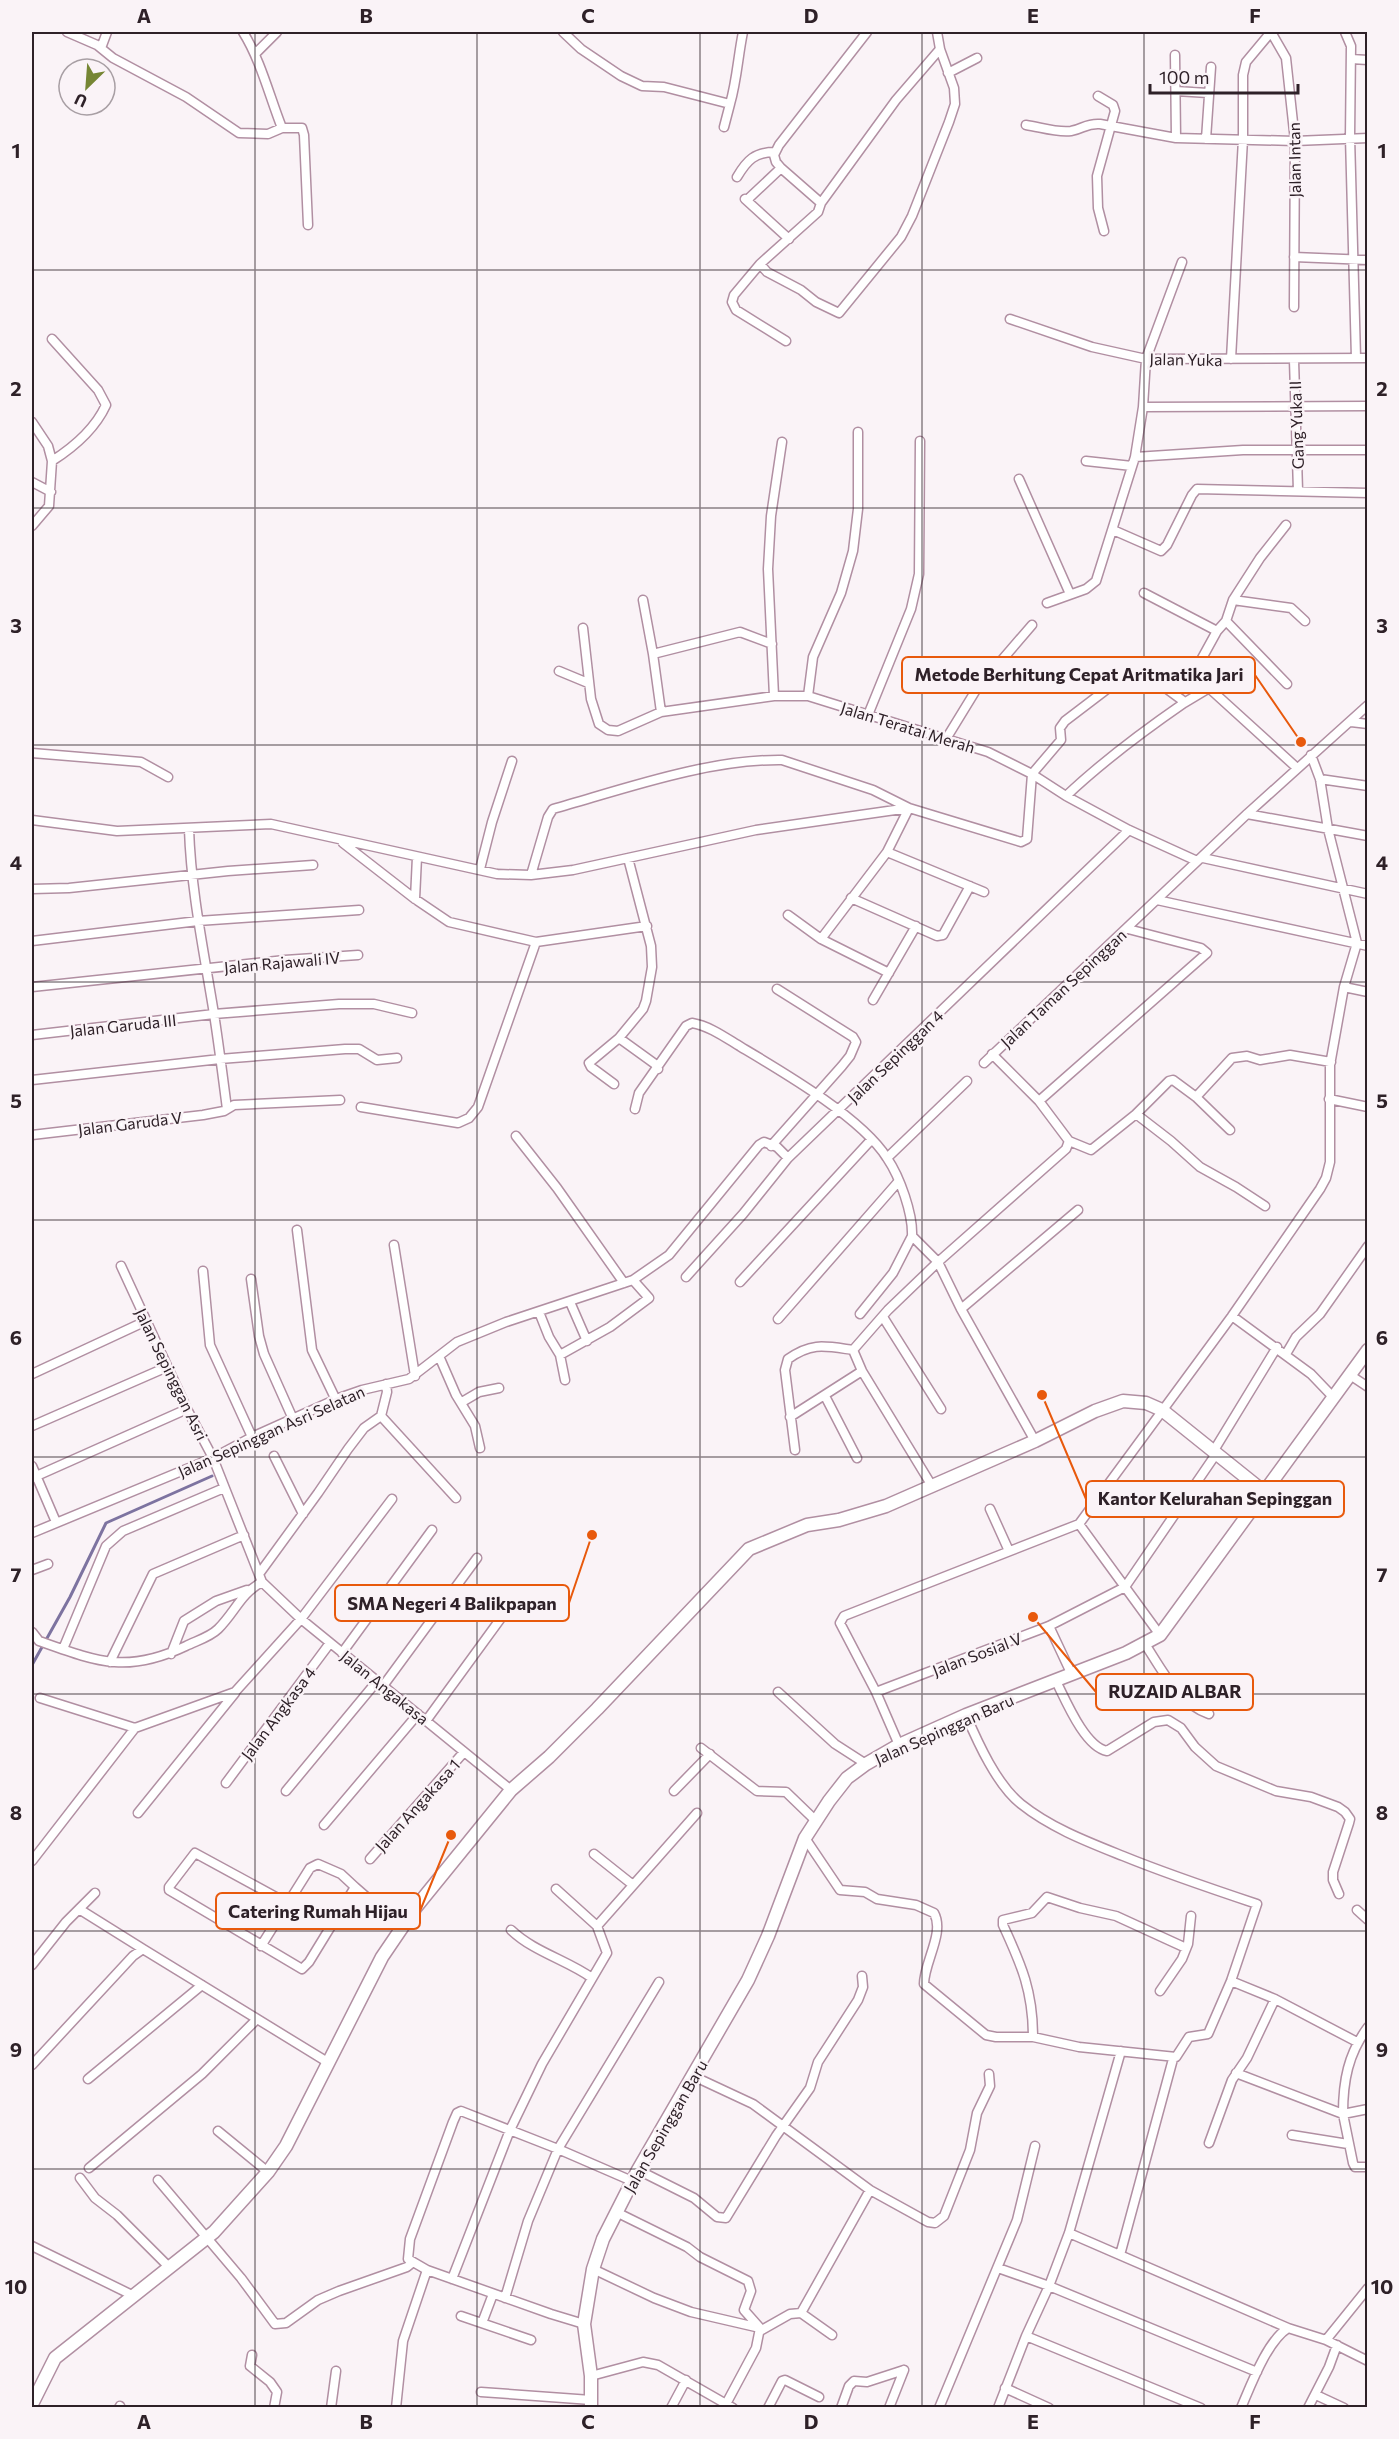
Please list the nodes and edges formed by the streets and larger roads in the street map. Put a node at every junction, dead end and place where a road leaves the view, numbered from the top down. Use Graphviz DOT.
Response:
graph roads {
  1 [pos="67,32"];
  2 [pos="107,32"];
  3 [pos="243,32"];
  4 [pos="277,32"];
  5 [pos="563,32"];
  6 [pos="743,32"];
  7 [pos="867,32"];
  8 [pos="937,32"];
  9 [pos="1271,32"];
  10 [pos="1345,32"];
  11 [pos="101,48"];
  12 [pos="940,49"];
  13 [pos="256,53"];
  14 [pos="1175,55"];
  15 [pos="976,58"];
  16 [pos="1351,59"];
  17 [pos="1368,60"];
  18 [pos="1211,67"];
  19 [pos="948,74"];
  20 [pos="1176,91"];
  21 [pos="1208,93"];
  22 [pos="1098,96"];
  23 [pos="730,104"];
  24 [pos="1026,125"];
  25 [pos="1111,126"];
  26 [pos="724,127"];
  27 [pos="282,128"];
  28 [pos="1350,137"];
  29 [pos="1176,138"];
  30 [pos="1206,138"];
  31 [pos="1368,138"];
  32 [pos="1244,139"];
  33 [pos="1295,141"];
  34 [pos="775,152"];
  35 [pos="781,168"];
  36 [pos="737,177"];
  37 [pos="821,203"];
  38 [pos="308,225"];
  39 [pos="1104,231"];
  40 [pos="789,239"];
  41 [pos="1294,256"];
  42 [pos="1354,260"];
  43 [pos="1368,260"];
  44 [pos="1182,262"];
  45 [pos="760,264"];
  46 [pos="1294,307"];
  47 [pos="1010,319"];
  48 [pos="52,339"];
  49 [pos="786,341"];
  50 [pos="1356,358"];
  51 [pos="1368,358"];
  52 [pos="1146,359"];
  53 [pos="1231,359"];
  54 [pos="1294,360"];
  55 [pos="1297,405"];
  56 [pos="1368,406"];
  57 [pos="1143,407"];
  58 [pos="32,422"];
  59 [pos="858,432"];
  60 [pos="920,441"];
  61 [pos="782,442"];
  62 [pos="1297,450"];
  63 [pos="1368,450"];
  64 [pos="52,461"];
  65 [pos="1086,461"];
  66 [pos="1133,462"];
  67 [pos="1019,479"];
  68 [pos="32,482"];
  69 [pos="1298,491"];
  70 [pos="51,492"];
  71 [pos="1368,493"];
  72 [pos="1286,525"];
  73 [pos="32,526"];
  74 [pos="1113,530"];
  75 [pos="1144,593"];
  76 [pos="1070,594"];
  77 [pos="642,600"];
  78 [pos="1233,600"];
  79 [pos="1047,603"];
  80 [pos="1226,621"];
  81 [pos="1305,621"];
  82 [pos="1032,626"];
  83 [pos="583,628"];
  84 [pos="1217,631"];
  85 [pos="772,644"];
  86 [pos="653,654"];
  87 [pos="559,671"];
  88 [pos="588,683"];
  89 [pos="1287,684"];
  90 [pos="1209,688"];
  91 [pos="774,696"];
  92 [pos="808,696"];
  93 [pos="1184,703"];
  94 [pos="1368,705"];
  95 [pos="661,712"];
  96 [pos="868,715"];
  97 [pos="1351,722"];
  98 [pos="1368,724"];
  99 [pos="946,739"];
  100 [pos="32,753"];
  101 [pos="1311,755"];
  102 [pos="512,761"];
  103 [pos="1297,768"];
  104 [pos="1032,774"];
  105 [pos="168,777"];
  106 [pos="1320,779"];
  107 [pos="1368,786"];
  108 [pos="1066,796"];
  109 [pos="909,808"];
  110 [pos="1247,814"];
  111 [pos="32,820"];
  112 [pos="189,829"];
  113 [pos="1328,829"];
  114 [pos="1129,830"];
  115 [pos="1368,836"];
  116 [pos="338,839"];
  117 [pos="887,852"];
  118 [pos="417,857"];
  119 [pos="628,858"];
  120 [pos="1200,859"];
  121 [pos="313,865"];
  122 [pos="480,869"];
  123 [pos="531,875"];
  124 [pos="192,876"];
  125 [pos="970,886"];
  126 [pos="32,889"];
  127 [pos="1343,890"];
  128 [pos="984,892"];
  129 [pos="1368,894"];
  130 [pos="850,898"];
  131 [pos="415,899"];
  132 [pos="1157,900"];
  133 [pos="359,910"];
  134 [pos="788,915"];
  135 [pos="198,921"];
  136 [pos="646,926"];
  137 [pos="916,926"];
  138 [pos="1128,928"];
  139 [pos="821,939"];
  140 [pos="32,941"];
  141 [pos="536,942"];
  142 [pos="1357,943"];
  143 [pos="1368,945"];
  144 [pos="358,955"];
  145 [pos="206,970"];
  146 [pos="889,973"];
  147 [pos="32,987"];
  148 [pos="1344,987"];
  149 [pos="777,989"];
  150 [pos="1368,992"];
  151 [pos="873,1000"];
  152 [pos="412,1013"];
  153 [pos="214,1014"];
  154 [pos="32,1035"];
  155 [pos="619,1038"];
  156 [pos="992,1054"];
  157 [pos="397,1058"];
  158 [pos="220,1059"];
  159 [pos="984,1062"];
  160 [pos="1331,1062"];
  161 [pos="658,1069"];
  162 [pos="32,1080"];
  163 [pos="967,1081"];
  164 [pos="614,1084"];
  165 [pos="816,1095"];
  166 [pos="1196,1097"];
  167 [pos="1329,1099"];
  168 [pos="339,1100"];
  169 [pos="1038,1101"];
  170 [pos="361,1107"];
  171 [pos="1368,1107"];
  172 [pos="227,1109"];
  173 [pos="635,1109"];
  174 [pos="838,1111"];
  175 [pos="1136,1114"];
  176 [pos="1230,1130"];
  177 [pos="32,1135"];
  178 [pos="516,1136"];
  179 [pos="871,1140"];
  180 [pos="1069,1141"];
  181 [pos="771,1146"];
  182 [pos="788,1158"];
  183 [pos="887,1158"];
  184 [pos="898,1182"];
  185 [pos="1265,1206"];
  186 [pos="1078,1210"];
  187 [pos="297,1230"];
  188 [pos="913,1238"];
  189 [pos="394,1245"];
  190 [pos="1368,1246"];
  191 [pos="938,1262"];
  192 [pos="121,1266"];
  193 [pos="203,1271"];
  194 [pos="686,1277"];
  195 [pos="250,1279"];
  196 [pos="628,1282"];
  197 [pos="740,1282"];
  198 [pos="570,1302"];
  199 [pos="960,1309"];
  200 [pos="539,1312"];
  201 [pos="860,1314"];
  202 [pos="1232,1316"];
  203 [pos="883,1317"];
  204 [pos="778,1319"];
  205 [pos="146,1321"];
  206 [pos="587,1341"];
  207 [pos="1277,1347"];
  208 [pos="853,1350"];
  209 [pos="1368,1350"];
  210 [pos="1286,1353"];
  211 [pos="560,1355"];
  212 [pos="439,1356"];
  213 [pos="167,1367"];
  214 [pos="862,1371"];
  215 [pos="32,1374"];
  216 [pos="1350,1375"];
  217 [pos="415,1376"];
  218 [pos="565,1380"];
  219 [pos="1368,1387"];
  220 [pos="387,1388"];
  221 [pos="500,1388"];
  222 [pos="825,1396"];
  223 [pos="1333,1397"];
  224 [pos="336,1400"];
  225 [pos="460,1400"];
  226 [pos="188,1409"];
  227 [pos="940,1409"];
  228 [pos="1162,1410"];
  229 [pos="381,1414"];
  230 [pos="790,1417"];
  231 [pos="293,1419"];
  232 [pos="32,1426"];
  233 [pos="252,1437"];
  234 [pos="1035,1441"];
  235 [pos="480,1448"];
  236 [pos="795,1450"];
  237 [pos="1214,1453"];
  238 [pos="274,1456"];
  239 [pos="856,1458"];
  240 [pos="214,1461"];
  241 [pos="32,1466"];
  242 [pos="34,1477"];
  243 [pos="932,1486"];
  244 [pos="223,1487"];
  245 [pos="1263,1491"];
  246 [pos="392,1498"];
  247 [pos="456,1498"];
  248 [pos="990,1509"];
  249 [pos="303,1514"];
  250 [pos="56,1522"];
  251 [pos="1079,1524"];
  252 [pos="432,1530"];
  253 [pos="32,1533"];
  254 [pos="244,1535"];
  255 [pos="1009,1551"];
  256 [pos="477,1558"];
  257 [pos="48,1564"];
  258 [pos="32,1570"];
  259 [pos="261,1578"];
  260 [pos="1125,1587"];
  261 [pos="247,1590"];
  262 [pos="512,1603"];
  263 [pos="301,1619"];
  264 [pos="1049,1626"];
  265 [pos="32,1632"];
  266 [pos="1160,1635"];
  267 [pos="330,1643"];
  268 [pos="1145,1644"];
  269 [pos="63,1649"];
  270 [pos="342,1653"];
  271 [pos="171,1654"];
  272 [pos="110,1662"];
  273 [pos="1072,1675"];
  274 [pos="1056,1681"];
  275 [pos="380,1683"];
  276 [pos="235,1692"];
  277 [pos="778,1692"];
  278 [pos="876,1692"];
  279 [pos="40,1698"];
  280 [pos="418,1714"];
  281 [pos="1209,1714"];
  282 [pos="966,1715"];
  283 [pos="426,1721"];
  284 [pos="135,1728"];
  285 [pos="899,1745"];
  286 [pos="701,1748"];
  287 [pos="464,1752"];
  288 [pos="710,1754"];
  289 [pos="866,1764"];
  290 [pos="226,1783"];
  291 [pos="511,1790"];
  292 [pos="286,1791"];
  293 [pos="674,1791"];
  294 [pos="138,1813"];
  295 [pos="698,1813"];
  296 [pos="815,1820"];
  297 [pos="324,1825"];
  298 [pos="805,1838"];
  299 [pos="594,1854"];
  300 [pos="370,1858"];
  301 [pos="32,1861"];
  302 [pos="633,1885"];
  303 [pos="355,1887"];
  304 [pos="556,1889"];
  305 [pos="95,1893"];
  306 [pos="1339,1894"];
  307 [pos="287,1903"];
  308 [pos="79,1909"];
  309 [pos="1357,1910"];
  310 [pos="1191,1916"];
  311 [pos="1368,1920"];
  312 [pos="597,1926"];
  313 [pos="402,1928"];
  314 [pos="511,1930"];
  315 [pos="261,1946"];
  316 [pos="1186,1948"];
  317 [pos="143,1949"];
  318 [pos="32,1965"];
  319 [pos="862,1976"];
  320 [pos="592,1978"];
  321 [pos="1231,1981"];
  322 [pos="659,1982"];
  323 [pos="202,1985"];
  324 [pos="1160,1991"];
  325 [pos="1275,1999"];
  326 [pos="257,2019"];
  327 [pos="1368,2027"];
  328 [pos="1033,2037"];
  329 [pos="1357,2042"];
  330 [pos="1120,2051"];
  331 [pos="1176,2057"];
  332 [pos="329,2063"];
  333 [pos="32,2065"];
  334 [pos="1236,2073"];
  335 [pos="990,2074"];
  336 [pos="693,2076"];
  337 [pos="88,2079"];
  338 [pos="1368,2109"];
  339 [pos="1343,2114"];
  340 [pos="783,2125"];
  341 [pos="510,2130"];
  342 [pos="218,2131"];
  343 [pos="1292,2135"];
  344 [pos="1209,2143"];
  345 [pos="1347,2144"];
  346 [pos="1035,2146"];
  347 [pos="558,2149"];
  348 [pos="1368,2167"];
  349 [pos="88,2168"];
  350 [pos="268,2172"];
  351 [pos="635,2176"];
  352 [pos="80,2178"];
  353 [pos="158,2180"];
  354 [pos="870,2190"];
  355 [pos="616,2212"];
  356 [pos="1069,2233"];
  357 [pos="207,2238"];
  358 [pos="32,2246"];
  359 [pos="1120,2255"];
  360 [pos="412,2263"];
  361 [pos="170,2268"];
  362 [pos="998,2268"];
  363 [pos="592,2269"];
  364 [pos="427,2270"];
  365 [pos="452,2279"];
  366 [pos="1049,2286"];
  367 [pos="1368,2288"];
  368 [pos="493,2294"];
  369 [pos="134,2296"];
  370 [pos="505,2298"];
  371 [pos="801,2313"];
  372 [pos="460,2316"];
  373 [pos="482,2322"];
  374 [pos="584,2324"];
  375 [pos="1288,2328"];
  376 [pos="760,2330"];
  377 [pos="832,2335"];
  378 [pos="1026,2336"];
  379 [pos="531,2340"];
  380 [pos="1326,2340"];
  381 [pos="1337,2345"];
  382 [pos="252,2355"];
  383 [pos="1368,2361"];
  384 [pos="336,2371"];
  385 [pos="1257,2372"];
  386 [pos="591,2376"];
  387 [pos="686,2380"];
  388 [pos="1005,2388"];
  389 [pos="481,2392"];
  390 [pos="1316,2395"];
  391 [pos="819,2397"];
  392 [pos="32,2404"];
  393 [pos="591,2404"];
  394 [pos="729,2406"];
  395 [pos="274,2408"];
  396 [pos="331,2408"];
  397 [pos="396,2408"];
  398 [pos="671,2408"];
  399 [pos="768,2408"];
  400 [pos="841,2408"];
  401 [pos="889,2408"];
  402 [pos="939,2408"];
  403 [pos="998,2408"];
  404 [pos="1049,2408"];
  405 [pos="1201,2408"];
  406 [pos="1241,2408"];
  407 [pos="1308,2408"];
  408 [pos="1344,2408"];
  1 -- 11 [label="street"];
  2 -- 11 [label="street"];
  3 -- 13 [label="street"];
  4 -- 13 [label="street"];
  5 -- 23 [label="street"];
  6 -- 23 [label="street"];
  7 -- 34 [label="street"];
  8 -- 12 [label="street"];
  9 -- 32 [label="street"];
  9 -- 33 [label="street, Jalan Intan"];
  10 -- 16 [label="street"];
  11 -- 27 [label="street"];
  12 -- 19 [label="street"];
  12 -- 37 [label="street"];
  13 -- 27 [label="street"];
  14 -- 20 [label="street"];
  15 -- 19 [label="street"];
  16 -- 17 [label="street"];
  16 -- 28 [label="street"];
  18 -- 21 [label="street"];
  19 -- 45 [label="street"];
  20 -- 21 [label="street"];
  20 -- 29 [label="street"];
  21 -- 30 [label="street"];
  22 -- 25 [label="street"];
  23 -- 26 [label="street"];
  24 -- 25 [label="street"];
  25 -- 29 [label="street"];
  25 -- 39 [label="street"];
  27 -- 38 [label="street"];
  28 -- 31 [label="street"];
  28 -- 33 [label="street"];
  28 -- 42 [label="street"];
  29 -- 30 [label="street"];
  30 -- 32 [label="street"];
  32 -- 33 [label="street"];
  32 -- 53 [label="street"];
  33 -- 41 [label="street, Jalan Intan"];
  34 -- 35 [label="street"];
  34 -- 36 [label="street"];
  35 -- 37 [label="street"];
  35 -- 40 [label="street"];
  37 -- 40 [label="street"];
  40 -- 45 [label="street"];
  41 -- 42 [label="street"];
  41 -- 46 [label="street, Jalan Intan"];
  42 -- 43 [label="street"];
  42 -- 50 [label="street"];
  44 -- 52 [label="street"];
  45 -- 49 [label="street"];
  47 -- 52 [label="street, Jalan Yuka"];
  48 -- 64 [label="street"];
  50 -- 51 [label="street, Jalan Yuka"];
  50 -- 54 [label="street, Jalan Yuka"];
  52 -- 53 [label="street, Jalan Yuka"];
  52 -- 57 [label="street"];
  53 -- 54 [label="street, Jalan Yuka"];
  54 -- 55 [label="street, Gang Yuka II"];
  55 -- 56 [label="street"];
  55 -- 57 [label="street"];
  55 -- 62 [label="street, Gang Yuka II"];
  57 -- 66 [label="street"];
  58 -- 64 [label="street"];
  59 -- 92 [label="street"];
  60 -- 96 [label="street"];
  61 -- 85 [label="street"];
  62 -- 63 [label="street"];
  62 -- 66 [label="street"];
  62 -- 69 [label="street, Gang Yuka II"];
  64 -- 70 [label="street"];
  65 -- 66 [label="street"];
  66 -- 74 [label="street"];
  67 -- 76 [label="street"];
  68 -- 70 [label="street"];
  69 -- 71 [label="street"];
  69 -- 74 [label="street"];
  70 -- 73 [label="street"];
  72 -- 78 [label="street"];
  74 -- 76 [label="street"];
  75 -- 84 [label="street"];
  76 -- 79 [label="street"];
  77 -- 86 [label="street"];
  78 -- 80 [label="street"];
  78 -- 81 [label="street"];
  80 -- 84 [label="street"];
  80 -- 89 [label="street"];
  82 -- 99 [label="street"];
  83 -- 88 [label="street"];
  84 -- 90 [label="street"];
  85 -- 86 [label="street"];
  85 -- 91 [label="street"];
  86 -- 95 [label="street"];
  87 -- 88 [label="street"];
  88 -- 95 [label="street, Jalan Teratai Merah"];
  90 -- 93 [label="street"];
  90 -- 103 [label="street"];
  91 -- 92 [label="street, Jalan Teratai Merah"];
  91 -- 95 [label="street, Jalan Teratai Merah"];
  92 -- 96 [label="street, Jalan Teratai Merah"];
  93 -- 104 [label="street"];
  93 -- 108 [label="street"];
  94 -- 97 [label="street, Jalan Taman Sepinggan"];
  96 -- 99 [label="street, Jalan Teratai Merah"];
  97 -- 98 [label="street"];
  97 -- 101 [label="street, Jalan Taman Sepinggan"];
  99 -- 104 [label="street, Jalan Teratai Merah"];
  100 -- 105 [label="street"];
  101 -- 103 [label="street, Jalan Taman Sepinggan"];
  101 -- 106 [label="street"];
  102 -- 122 [label="street"];
  103 -- 110 [label="street, Jalan Taman Sepinggan"];
  104 -- 108 [label="street, Jalan Teratai Merah"];
  104 -- 109 [label="street"];
  106 -- 107 [label="street"];
  106 -- 113 [label="street"];
  108 -- 114 [label="street, Jalan Teratai Merah"];
  109 -- 117 [label="street"];
  109 -- 119 [label="street"];
  109 -- 123 [label="street"];
  110 -- 113 [label="street"];
  110 -- 120 [label="street, Jalan Taman Sepinggan"];
  111 -- 112 [label="street"];
  112 -- 116 [label="street"];
  112 -- 124 [label="street"];
  113 -- 115 [label="street"];
  113 -- 127 [label="street"];
  114 -- 120 [label="street, Jalan Teratai Merah"];
  114 -- 174 [label="street, Jalan Sepinggan 4"];
  116 -- 118 [label="street"];
  116 -- 131 [label="street"];
  117 -- 125 [label="street"];
  117 -- 130 [label="street"];
  118 -- 122 [label="street"];
  118 -- 131 [label="street"];
  119 -- 123 [label="street"];
  119 -- 136 [label="street"];
  120 -- 127 [label="street, Jalan Teratai Merah"];
  120 -- 132 [label="street, Jalan Taman Sepinggan"];
  121 -- 124 [label="street"];
  122 -- 123 [label="street"];
  124 -- 126 [label="street"];
  124 -- 135 [label="street"];
  125 -- 128 [label="street"];
  125 -- 137 [label="street"];
  127 -- 129 [label="street, Jalan Teratai Merah"];
  127 -- 142 [label="street"];
  130 -- 137 [label="street"];
  130 -- 139 [label="street"];
  131 -- 141 [label="street"];
  132 -- 138 [label="street, Jalan Taman Sepinggan"];
  132 -- 142 [label="street"];
  133 -- 135 [label="street"];
  134 -- 139 [label="street"];
  135 -- 140 [label="street"];
  135 -- 145 [label="street"];
  136 -- 141 [label="street"];
  136 -- 155 [label="street"];
  137 -- 146 [label="street"];
  138 -- 156 [label="street, Jalan Taman Sepinggan"];
  138 -- 169 [label="street"];
  139 -- 146 [label="street"];
  141 -- 170 [label="street"];
  142 -- 143 [label="street"];
  142 -- 148 [label="street"];
  144 -- 145 [label="street, Jalan Rajawali IV"];
  145 -- 147 [label="street, Jalan Rajawali IV"];
  145 -- 153 [label="street"];
  146 -- 151 [label="street"];
  148 -- 150 [label="street"];
  148 -- 160 [label="street"];
  149 -- 165 [label="street"];
  152 -- 153 [label="street, Jalan Garuda III"];
  153 -- 154 [label="street, Jalan Garuda III"];
  153 -- 158 [label="street"];
  155 -- 161 [label="street"];
  155 -- 164 [label="street"];
  156 -- 159 [label="street"];
  156 -- 169 [label="street, Jalan Taman Sepinggan"];
  157 -- 158 [label="street"];
  158 -- 162 [label="street"];
  158 -- 172 [label="street"];
  160 -- 166 [label="street"];
  160 -- 167 [label="street"];
  161 -- 165 [label="street"];
  161 -- 173 [label="street"];
  163 -- 183 [label="street"];
  165 -- 174 [label="street"];
  165 -- 181 [label="street"];
  166 -- 175 [label="street"];
  166 -- 176 [label="street"];
  167 -- 171 [label="street"];
  167 -- 202 [label="street"];
  168 -- 172 [label="street, Jalan Garuda V"];
  169 -- 180 [label="street, Jalan Taman Sepinggan"];
  172 -- 177 [label="street, Jalan Garuda V"];
  174 -- 179 [label="street"];
  174 -- 182 [label="street, Jalan Sepinggan 4"];
  175 -- 180 [label="street"];
  175 -- 185 [label="street"];
  178 -- 196 [label="street"];
  179 -- 183 [label="street"];
  179 -- 197 [label="street"];
  180 -- 191 [label="street"];
  181 -- 182 [label="street"];
  181 -- 196 [label="street, Jalan Sepinggan Asri Selatan"];
  182 -- 194 [label="street, Jalan Sepinggan 4"];
  183 -- 184 [label="street"];
  184 -- 188 [label="street"];
  184 -- 204 [label="street"];
  186 -- 199 [label="street"];
  187 -- 224 [label="street"];
  188 -- 191 [label="street"];
  188 -- 201 [label="street"];
  189 -- 217 [label="street"];
  190 -- 210 [label="street"];
  191 -- 199 [label="street"];
  191 -- 203 [label="street"];
  192 -- 205 [label="street, Jalan Sepinggan Asri"];
  193 -- 233 [label="street"];
  195 -- 231 [label="street"];
  196 -- 198 [label="street, Jalan Sepinggan Asri Selatan"];
  196 -- 206 [label="street"];
  198 -- 200 [label="street, Jalan Sepinggan Asri Selatan"];
  198 -- 206 [label="street"];
  199 -- 234 [label="street"];
  200 -- 211 [label="street"];
  200 -- 212 [label="street, Jalan Sepinggan Asri Selatan"];
  202 -- 207 [label="street"];
  202 -- 228 [label="street"];
  203 -- 208 [label="street"];
  203 -- 227 [label="street"];
  205 -- 213 [label="street, Jalan Sepinggan Asri"];
  205 -- 215 [label="street"];
  206 -- 211 [label="street"];
  207 -- 210 [label="street"];
  207 -- 237 [label="street, Jalan Sosial V"];
  208 -- 214 [label="street"];
  208 -- 230 [label="street"];
  209 -- 216 [label="street, Jalan Sepinggan Baru"];
  210 -- 223 [label="street"];
  211 -- 218 [label="street"];
  212 -- 217 [label="street, Jalan Sepinggan Asri Selatan"];
  212 -- 225 [label="street"];
  213 -- 226 [label="street, Jalan Sepinggan Asri"];
  213 -- 232 [label="street"];
  214 -- 222 [label="street"];
  214 -- 243 [label="street"];
  216 -- 219 [label="street"];
  216 -- 223 [label="street, Jalan Sepinggan Baru"];
  217 -- 220 [label="street, Jalan Sepinggan Asri Selatan"];
  220 -- 224 [label="street, Jalan Sepinggan Asri Selatan"];
  220 -- 229 [label="street"];
  221 -- 225 [label="street"];
  222 -- 230 [label="street"];
  222 -- 239 [label="street"];
  223 -- 245 [label="street, Jalan Sepinggan Baru"];
  224 -- 231 [label="street, Jalan Sepinggan Asri Selatan"];
  225 -- 235 [label="street"];
  226 -- 240 [label="street, Jalan Sepinggan Asri"];
  226 -- 242 [label="street"];
  228 -- 234 [label="street"];
  228 -- 237 [label="street"];
  228 -- 251 [label="street"];
  229 -- 247 [label="street"];
  229 -- 249 [label="street"];
  230 -- 236 [label="street"];
  231 -- 233 [label="street, Jalan Sepinggan Asri Selatan"];
  233 -- 240 [label="street, Jalan Sepinggan Asri Selatan"];
  234 -- 243 [label="street"];
  237 -- 245 [label="street"];
  237 -- 260 [label="street, Jalan Sosial V"];
  238 -- 249 [label="street"];
  240 -- 244 [label="street, Jalan Sepinggan Asri"];
  240 -- 250 [label="street, Jalan Sepinggan Asri Selatan"];
  241 -- 242 [label="street"];
  242 -- 250 [label="street"];
  243 -- 291 [label="street"];
  244 -- 254 [label="street, Jalan Sepinggan Asri"];
  244 -- 269 [label="street"];
  245 -- 266 [label="street, Jalan Sepinggan Baru"];
  246 -- 263 [label="street"];
  248 -- 255 [label="street"];
  249 -- 259 [label="street"];
  250 -- 253 [label="street, Jalan Sepinggan Asri Selatan"];
  251 -- 255 [label="street"];
  251 -- 260 [label="street"];
  252 -- 270 [label="street"];
  254 -- 259 [label="street, Jalan Sepinggan Asri"];
  254 -- 272 [label="street"];
  255 -- 278 [label="street"];
  256 -- 275 [label="street"];
  257 -- 258 [label="street"];
  259 -- 261 [label="street"];
  259 -- 263 [label="street, Jalan Angakasa"];
  260 -- 264 [label="street, Jalan Sosial V"];
  260 -- 266 [label="street"];
  261 -- 271 [label="street"];
  261 -- 271 [label="street"];
  262 -- 283 [label="street"];
  263 -- 267 [label="street, Jalan Angakasa"];
  263 -- 276 [label="street"];
  264 -- 273 [label="street"];
  264 -- 278 [label="street, Jalan Sosial V"];
  265 -- 269 [label="street"];
  266 -- 268 [label="street, Jalan Sepinggan Baru"];
  267 -- 270 [label="street, Jalan Angakasa"];
  267 -- 290 [label="street, Jalan Angkasa 4"];
  268 -- 273 [label="street, Jalan Sepinggan Baru"];
  268 -- 281 [label="street"];
  269 -- 272 [label="street"];
  270 -- 275 [label="street, Jalan Angakasa"];
  271 -- 272 [label="street"];
  273 -- 274 [label="street, Jalan Sepinggan Baru"];
  274 -- 282 [label="street, Jalan Sepinggan Baru"];
  274 -- 306 [label="street"];
  275 -- 280 [label="street, Jalan Angakasa"];
  275 -- 292 [label="street"];
  276 -- 284 [label="street"];
  276 -- 294 [label="street"];
  277 -- 289 [label="street"];
  278 -- 285 [label="street"];
  279 -- 284 [label="street"];
  280 -- 283 [label="street, Jalan Angakasa"];
  280 -- 297 [label="street"];
  282 -- 285 [label="street, Jalan Sepinggan Baru"];
  282 -- 321 [label="street"];
  283 -- 287 [label="street, Jalan Angakasa"];
  284 -- 301 [label="street"];
  285 -- 289 [label="street, Jalan Sepinggan Baru"];
  286 -- 288 [label="street"];
  287 -- 291 [label="street, Jalan Angakasa"];
  287 -- 300 [label="street, Jalan Angakasa 1"];
  288 -- 293 [label="street"];
  288 -- 296 [label="street"];
  289 -- 296 [label="street, Jalan Sepinggan Baru"];
  291 -- 313 [label="street"];
  295 -- 302 [label="street"];
  296 -- 298 [label="street, Jalan Sepinggan Baru"];
  298 -- 328 [label="street"];
  298 -- 336 [label="street, Jalan Sepinggan Baru"];
  299 -- 302 [label="street"];
  302 -- 312 [label="street"];
  303 -- 307 [label="street"];
  303 -- 313 [label="street"];
  303 -- 315 [label="street"];
  304 -- 312 [label="street"];
  305 -- 308 [label="street"];
  307 -- 315 [label="street"];
  307 -- 315 [label="street"];
  308 -- 317 [label="street"];
  308 -- 318 [label="street"];
  309 -- 311 [label="street"];
  310 -- 316 [label="street"];
  312 -- 320 [label="street"];
  313 -- 332 [label="street"];
  314 -- 320 [label="street"];
  316 -- 324 [label="street"];
  316 -- 328 [label="street"];
  317 -- 323 [label="street"];
  317 -- 333 [label="street"];
  319 -- 340 [label="street"];
  320 -- 341 [label="street"];
  321 -- 325 [label="street"];
  321 -- 331 [label="street"];
  322 -- 347 [label="street"];
  323 -- 326 [label="street"];
  323 -- 337 [label="street"];
  325 -- 329 [label="street"];
  325 -- 334 [label="street"];
  326 -- 332 [label="street"];
  326 -- 349 [label="street"];
  327 -- 329 [label="street"];
  328 -- 330 [label="street"];
  329 -- 339 [label="street"];
  330 -- 331 [label="street"];
  330 -- 356 [label="street"];
  331 -- 359 [label="street"];
  332 -- 350 [label="street"];
  334 -- 339 [label="street"];
  334 -- 344 [label="street"];
  335 -- 354 [label="street"];
  336 -- 340 [label="street"];
  336 -- 351 [label="street, Jalan Sepinggan Baru"];
  338 -- 339 [label="street"];
  339 -- 345 [label="street"];
  340 -- 351 [label="street"];
  340 -- 354 [label="street"];
  341 -- 347 [label="street"];
  341 -- 360 [label="street"];
  341 -- 365 [label="street"];
  342 -- 350 [label="street"];
  343 -- 345 [label="street"];
  345 -- 348 [label="street"];
  346 -- 362 [label="street"];
  347 -- 351 [label="street"];
  347 -- 370 [label="street"];
  350 -- 357 [label="street"];
  351 -- 355 [label="street, Jalan Sepinggan Baru"];
  352 -- 361 [label="street"];
  353 -- 357 [label="street"];
  354 -- 371 [label="street"];
  355 -- 363 [label="street, Jalan Sepinggan Baru"];
  355 -- 376 [label="street"];
  356 -- 359 [label="street"];
  356 -- 366 [label="street"];
  357 -- 360 [label="street"];
  357 -- 361 [label="street"];
  358 -- 369 [label="street"];
  359 -- 375 [label="street"];
  360 -- 364 [label="street"];
  361 -- 369 [label="street"];
  362 -- 366 [label="street"];
  362 -- 402 [label="street"];
  363 -- 374 [label="street, Jalan Sepinggan Baru"];
  363 -- 376 [label="street"];
  364 -- 365 [label="street"];
  364 -- 397 [label="street"];
  365 -- 368 [label="street"];
  366 -- 378 [label="street"];
  366 -- 385 [label="street"];
  367 -- 380 [label="street"];
  368 -- 370 [label="street"];
  368 -- 373 [label="street"];
  369 -- 392 [label="street"];
  370 -- 374 [label="street"];
  371 -- 376 [label="street"];
  371 -- 377 [label="street"];
  372 -- 373 [label="street"];
  373 -- 379 [label="street"];
  374 -- 386 [label="street, Jalan Sepinggan Baru"];
  375 -- 380 [label="street"];
  375 -- 385 [label="street"];
  376 -- 394 [label="street"];
  378 -- 388 [label="street"];
  378 -- 405 [label="street"];
  380 -- 381 [label="street"];
  381 -- 383 [label="street"];
  381 -- 390 [label="street"];
  382 -- 395 [label="street"];
  384 -- 396 [label="street"];
  385 -- 406 [label="street"];
  386 -- 387 [label="street"];
  386 -- 393 [label="street, Jalan Sepinggan Baru"];
  387 -- 394 [label="street"];
  387 -- 398 [label="street"];
  388 -- 403 [label="street"];
  388 -- 404 [label="street"];
  389 -- 393 [label="street"];
  390 -- 407 [label="street"];
  390 -- 408 [label="street"];
  391 -- 399 [label="street"];
  400 -- 401 [label="street"];
}
